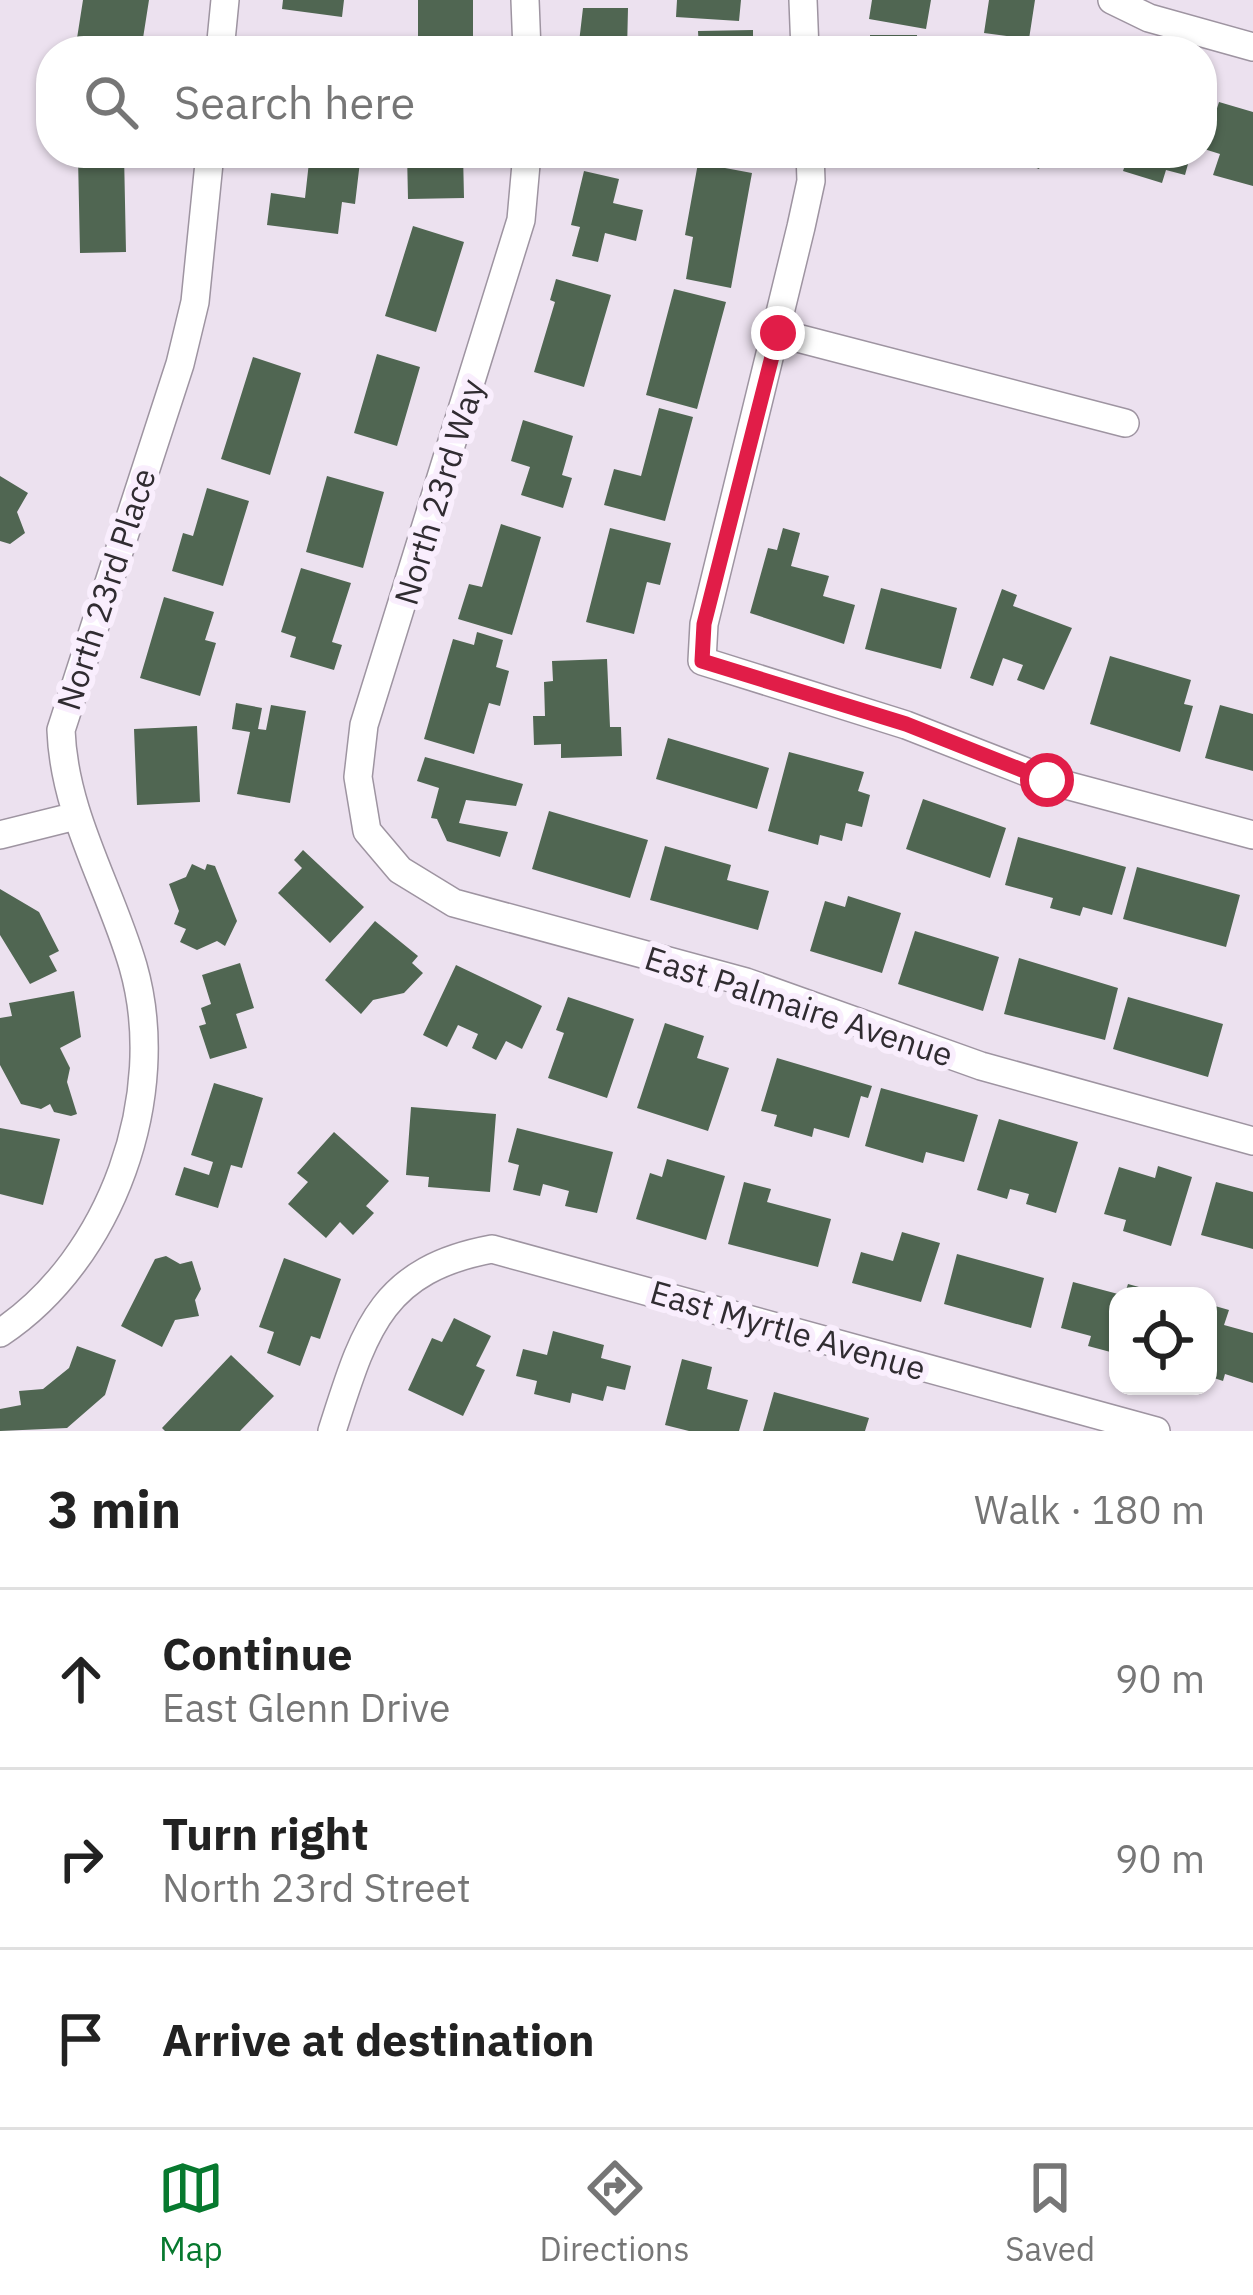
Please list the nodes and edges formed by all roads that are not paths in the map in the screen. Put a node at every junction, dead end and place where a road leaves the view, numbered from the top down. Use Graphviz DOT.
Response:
graph roads {
  1 [pos="225,0"];
  2 [pos="525,0"];
  3 [pos="803,0"];
  4 [pos="1112,0"];
  5 [pos="221,36"];
  6 [pos="526,36"];
  7 [pos="804,36"];
  8 [pos="1214,36"];
  9 [pos="1217,37"];
  10 [pos="1253,47"];
  11 [pos="208,168"];
  12 [pos="526,168"];
  13 [pos="811,168"];
  14 [pos="778,333"];
  15 [pos="1125,423"];
  16 [pos="76,816"];
  17 [pos="367,831"];
  18 [pos="0,835"];
  19 [pos="1253,835"];
  20 [pos="1253,1141"];
  21 [pos="0,1333"];
  22 [pos="332,1431"];
  23 [pos="1156,1431"];
  1 -- 5 [label="street"];
  2 -- 6 [label="street"];
  3 -- 7 [label="street"];
  4 -- 8 [label="street"];
  9 -- 10 [label="street"];
  11 -- 16 [label="street, North 23rd Place"];
  12 -- 17 [label="street, North 23rd Way"];
  13 -- 14 [label="street"];
  14 -- 15 [label="street"];
  14 -- 19 [label="street"];
  16 -- 18 [label="street"];
  16 -- 21 [label="street, North 23rd Place"];
  17 -- 20 [label="street, East Palmaire Avenue"];
  22 -- 23 [label="street, East Myrtle Avenue"];
}
